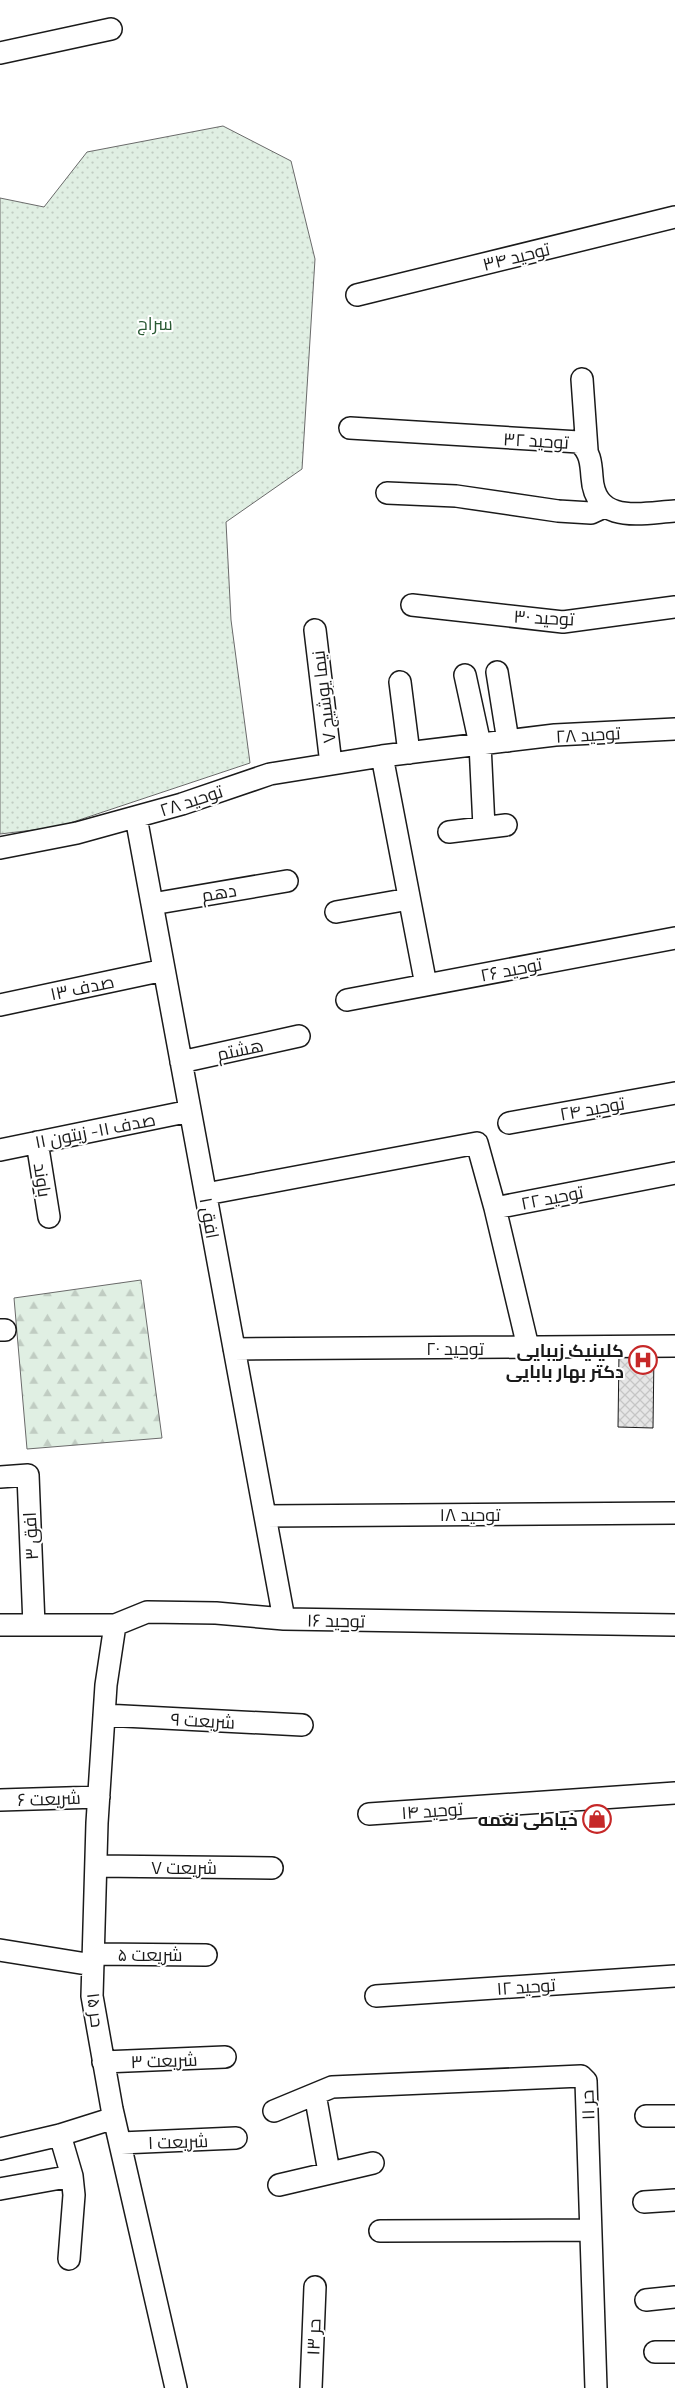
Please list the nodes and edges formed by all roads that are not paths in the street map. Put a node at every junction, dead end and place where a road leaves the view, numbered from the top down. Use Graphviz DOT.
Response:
graph roads {
  1 [pos="112,29"];
  2 [pos="0,53"];
  3 [pos="675,217"];
  4 [pos="357,295"];
  5 [pos="582,379"];
  6 [pos="350,428"];
  7 [pos="587,450"];
  8 [pos="387,493"];
  9 [pos="604,507"];
  10 [pos="675,510"];
  11 [pos="412,605"];
  12 [pos="675,607"];
  13 [pos="315,630"];
  14 [pos="497,672"];
  15 [pos="465,675"];
  16 [pos="400,682"];
  17 [pos="675,729"];
  18 [pos="508,741"];
  19 [pos="480,744"];
  20 [pos="409,753"];
  21 [pos="382,756"];
  22 [pos="331,764"];
  23 [pos="136,817"];
  24 [pos="506,825"];
  25 [pos="484,827"];
  26 [pos="449,832"];
  27 [pos="0,848"];
  28 [pos="287,881"];
  29 [pos="409,899"];
  30 [pos="152,904"];
  31 [pos="336,912"];
  32 [pos="675,938"];
  33 [pos="164,970"];
  34 [pos="426,985"];
  35 [pos="347,1000"];
  36 [pos="0,1005"];
  37 [pos="299,1036"];
  38 [pos="181,1062"];
  39 [pos="675,1093"];
  40 [pos="190,1111"];
  41 [pos="509,1123"];
  42 [pos="37,1142"];
  43 [pos="0,1150"];
  44 [pos="675,1174"];
  45 [pos="206,1194"];
  46 [pos="495,1208"];
  47 [pos="48,1217"];
  48 [pos="673,1346"];
  49 [pos="528,1347"];
  50 [pos="234,1349"];
  51 [pos="0,1477"];
  52 [pos="675,1513"];
  53 [pos="265,1516"];
  54 [pos="284,1619"];
  55 [pos="0,1625"];
  56 [pos="34,1625"];
  57 [pos="115,1625"];
  58 [pos="675,1625"];
  59 [pos="104,1716"];
  60 [pos="302,1725"];
  61 [pos="675,1793"];
  62 [pos="99,1797"];
  63 [pos="0,1800"];
  64 [pos="369,1814"];
  65 [pos="96,1866"];
  66 [pos="272,1868"];
  67 [pos="0,1950"];
  68 [pos="206,1955"];
  69 [pos="93,1960"];
  70 [pos="675,1976"];
  71 [pos="376,1996"];
  72 [pos="225,2057"];
  73 [pos="104,2062"];
  74 [pos="315,2094"];
  75 [pos="274,2111"];
  76 [pos="646,2116"];
  77 [pos="675,2116"];
  78 [pos="114,2118"];
  79 [pos="60,2135"];
  80 [pos="236,2138"];
  81 [pos="121,2143"];
  82 [pos="0,2149"];
  83 [pos="373,2163"];
  84 [pos="329,2172"];
  85 [pos="72,2176"];
  86 [pos="279,2185"];
  87 [pos="0,2189"];
  88 [pos="675,2200"];
  89 [pos="644,2202"];
  90 [pos="590,2230"];
  91 [pos="380,2231"];
  92 [pos="69,2259"];
  93 [pos="315,2287"];
  94 [pos="675,2297"];
  95 [pos="646,2300"];
  96 [pos="176,2388"];
  97 [pos="311,2388"];
  98 [pos="596,2388"];
  1 -- 2 [label="street"];
  3 -- 4 [label="street, توحید ۳۴"];
  5 -- 7 [label="street"];
  6 -- 7 [label="street, توحید ۳۲"];
  7 -- 9 [label="street, توحید ۳۲"];
  8 -- 9 [label="street"];
  9 -- 10 [label="street"];
  11 -- 12 [label="street, توحید ۳۰"];
  13 -- 22 [label="street, نیما یوشیج ۷"];
  14 -- 18 [label="street"];
  15 -- 19 [label="street"];
  16 -- 20 [label="street"];
  17 -- 18 [label="street, توحید ۲۸"];
  18 -- 19 [label="street, توحید ۲۸"];
  19 -- 20 [label="street, توحید ۲۸"];
  19 -- 25 [label="street"];
  20 -- 21 [label="street, توحید ۲۸"];
  21 -- 22 [label="street, توحید ۲۸"];
  21 -- 29 [label="street"];
  22 -- 23 [label="street, توحید ۲۸"];
  23 -- 27 [label="street, توحید ۲۸"];
  23 -- 30 [label="street, افق ۱"];
  24 -- 25 [label="street"];
  25 -- 26 [label="street"];
  28 -- 30 [label="street, دهم"];
  29 -- 31 [label="street"];
  29 -- 34 [label="street"];
  30 -- 33 [label="street, افق ۱"];
  32 -- 34 [label="street, توحید ۲۶"];
  33 -- 36 [label="street, صدف ۱۳"];
  33 -- 38 [label="street, افق ۱"];
  34 -- 35 [label="street, توحید ۲۶"];
  37 -- 38 [label="street, هشتم"];
  38 -- 40 [label="street, افق ۱"];
  39 -- 41 [label="street, توحید ۲۴"];
  40 -- 42 [label="street, صدف ۱۱- زیتون ۱۱"];
  40 -- 45 [label="street, افق ۱"];
  42 -- 43 [label="street, صدف ۱۱- زیتون ۱۱"];
  42 -- 47 [label="street, باوند"];
  44 -- 46 [label="street, توحید ۲۲"];
  45 -- 46 [label="street"];
  45 -- 50 [label="street, افق ۱"];
  46 -- 49 [label="street"];
  48 -- 49 [label="street, توحید ۲۰"];
  49 -- 50 [label="street, توحید ۲۰"];
  50 -- 53 [label="street, افق ۱"];
  51 -- 56 [label="street, افق ۳"];
  52 -- 53 [label="street, توحید ۱۸"];
  53 -- 54 [label="street, افق ۱"];
  54 -- 57 [label="street, توحید ۱۶"];
  54 -- 58 [label="street, توحید ۱۶"];
  55 -- 56 [label="street, توحید ۱۶"];
  56 -- 57 [label="street, توحید ۱۶"];
  57 -- 59 [label="street, حر ۱۵"];
  59 -- 60 [label="street, شریعت ۹"];
  59 -- 62 [label="street, حر ۱۵"];
  61 -- 64 [label="street, توحید ۱۴"];
  62 -- 63 [label="street, شریعت ۶"];
  62 -- 65 [label="street, حر ۱۵"];
  65 -- 66 [label="street, شریعت ۷"];
  65 -- 69 [label="street, حر ۱۵"];
  67 -- 69 [label="street, شریعت ۵"];
  68 -- 69 [label="street, شریعت ۵"];
  69 -- 73 [label="street, حر ۱۵"];
  70 -- 71 [label="street, توحید ۱۲"];
  72 -- 73 [label="street, شریعت ۳"];
  73 -- 78 [label="street, حر ۱۵"];
  74 -- 75 [label="street, حر ۱۱"];
  74 -- 84 [label="street"];
  74 -- 90 [label="street, حر ۱۱"];
  76 -- 77 [label="street"];
  78 -- 79 [label="street"];
  78 -- 81 [label="street, حر ۱۵"];
  79 -- 82 [label="street"];
  79 -- 85 [label="street"];
  80 -- 81 [label="street, شریعت ۱"];
  81 -- 96 [label="street, حر ۱۵"];
  83 -- 84 [label="street"];
  84 -- 86 [label="street"];
  85 -- 87 [label="street"];
  85 -- 92 [label="street"];
  88 -- 89 [label="street"];
  90 -- 91 [label="street"];
  90 -- 98 [label="street, حر ۱۱"];
  93 -- 97 [label="street, حر ۱۳"];
  94 -- 95 [label="street"];
}
